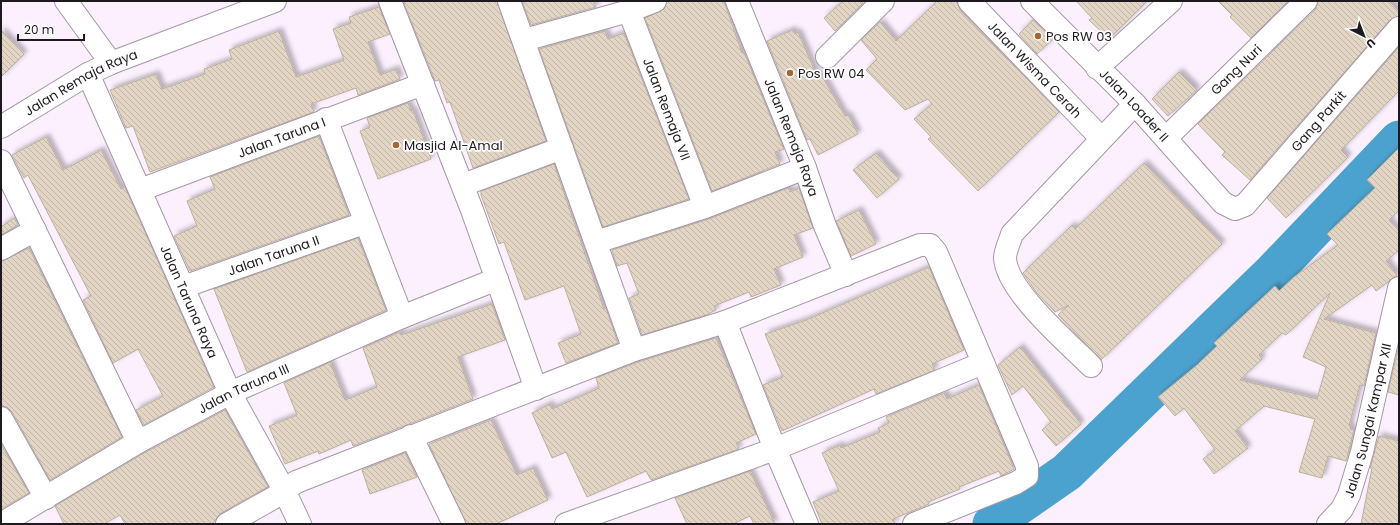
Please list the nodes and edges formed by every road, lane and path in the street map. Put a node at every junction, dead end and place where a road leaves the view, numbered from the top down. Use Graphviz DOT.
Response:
graph roads {
  1 [pos="66,1"];
  2 [pos="275,1"];
  3 [pos="390,1"];
  4 [pos="509,1"];
  5 [pos="655,1"];
  6 [pos="737,1"];
  7 [pos="883,1"];
  8 [pos="969,1"];
  9 [pos="1171,1"];
  10 [pos="1306,1"];
  11 [pos="1034,2"];
  12 [pos="629,11"];
  13 [pos="1399,28"];
  14 [pos="524,40"];
  15 [pos="827,57"];
  16 [pos="111,63"];
  17 [pos="1097,68"];
  18 [pos="88,74"];
  19 [pos="423,84"];
  20 [pos="1135,104"];
  21 [pos="326,119"];
  22 [pos="1,127"];
  23 [pos="1101,138"];
  24 [pos="1166,138"];
  25 [pos="562,148"];
  26 [pos="1,161"];
  27 [pos="805,168"];
  28 [pos="463,185"];
  29 [pos="140,190"];
  30 [pos="705,207"];
  31 [pos="1235,208"];
  32 [pos="364,223"];
  33 [pos="35,230"];
  34 [pos="596,242"];
  35 [pos="1,249"];
  36 [pos="846,275"];
  37 [pos="497,279"];
  38 [pos="183,287"];
  39 [pos="1399,288"];
  40 [pos="402,317"];
  41 [pos="726,322"];
  42 [pos="634,350"];
  43 [pos="984,363"];
  44 [pos="1091,366"];
  45 [pos="536,390"];
  46 [pos="230,393"];
  47 [pos="1,418"];
  48 [pos="412,436"];
  49 [pos="138,442"];
  50 [pos="774,449"];
  51 [pos="284,490"];
  52 [pos="46,498"];
  53 [pos="1,524"];
  54 [pos="227,524"];
  55 [pos="300,524"];
  56 [pos="454,524"];
  57 [pos="566,524"];
  58 [pos="807,524"];
  59 [pos="914,524"];
  60 [pos="1328,524"];
  1 -- 16 [label="street"];
  2 -- 16 [label="street, Jalan Remaja Raya"];
  3 -- 19 [label="street"];
  4 -- 14 [label="street"];
  5 -- 12 [label="street"];
  6 -- 27 [label="street, Jalan Remaja Raya"];
  7 -- 15 [label="street"];
  8 -- 23 [label="street, Jalan Wisma Cerah"];
  9 -- 17 [label="street"];
  10 -- 24 [label="street, Gang Nuri"];
  11 -- 17 [label="street, Jalan Loader II"];
  12 -- 14 [label="street"];
  12 -- 30 [label="street, Jalan Remaja VII"];
  13 -- 31 [label="street, Gang Parkit"];
  14 -- 25 [label="street"];
  16 -- 18 [label="street, Jalan Remaja Raya"];
  17 -- 20 [label="street, Jalan Loader II"];
  18 -- 22 [label="street, Jalan Remaja Raya"];
  18 -- 29 [label="street, Jalan Taruna Raya"];
  19 -- 21 [label="street, Jalan Taruna I"];
  19 -- 28 [label="street"];
  20 -- 23 [label="street"];
  20 -- 24 [label="street, Jalan Loader II"];
  21 -- 29 [label="street, Jalan Taruna I"];
  21 -- 32 [label="street"];
  23 -- 44 [label="street"];
  24 -- 31 [label="street, Jalan Loader II"];
  25 -- 28 [label="street"];
  25 -- 34 [label="street"];
  26 -- 33 [label="street"];
  27 -- 30 [label="street"];
  27 -- 36 [label="street, Jalan Remaja Raya"];
  28 -- 37 [label="street"];
  29 -- 38 [label="street, Jalan Taruna Raya"];
  30 -- 34 [label="street"];
  32 -- 38 [label="street, Jalan Taruna II"];
  32 -- 40 [label="street"];
  33 -- 35 [label="street"];
  33 -- 49 [label="street"];
  34 -- 42 [label="street"];
  36 -- 41 [label="street"];
  36 -- 43 [label="street"];
  37 -- 40 [label="street, Jalan Taruna III"];
  37 -- 45 [label="street"];
  38 -- 46 [label="street, Jalan Taruna Raya"];
  39 -- 60 [label="street, Jalan Sungai Kampar XII"];
  40 -- 46 [label="street, Jalan Taruna III"];
  41 -- 42 [label="street"];
  41 -- 50 [label="street"];
  42 -- 45 [label="street"];
  43 -- 50 [label="street"];
  43 -- 59 [label="street"];
  45 -- 48 [label="street"];
  46 -- 49 [label="street, Jalan Taruna III"];
  46 -- 51 [label="street, Jalan Taruna Raya"];
  47 -- 52 [label="street"];
  48 -- 51 [label="street"];
  48 -- 56 [label="street"];
  49 -- 52 [label="street, Jalan Taruna III"];
  50 -- 57 [label="street"];
  50 -- 58 [label="street"];
  51 -- 54 [label="street"];
  51 -- 55 [label="street, Jalan Taruna Raya"];
  52 -- 53 [label="street, Jalan Taruna III"];
}
